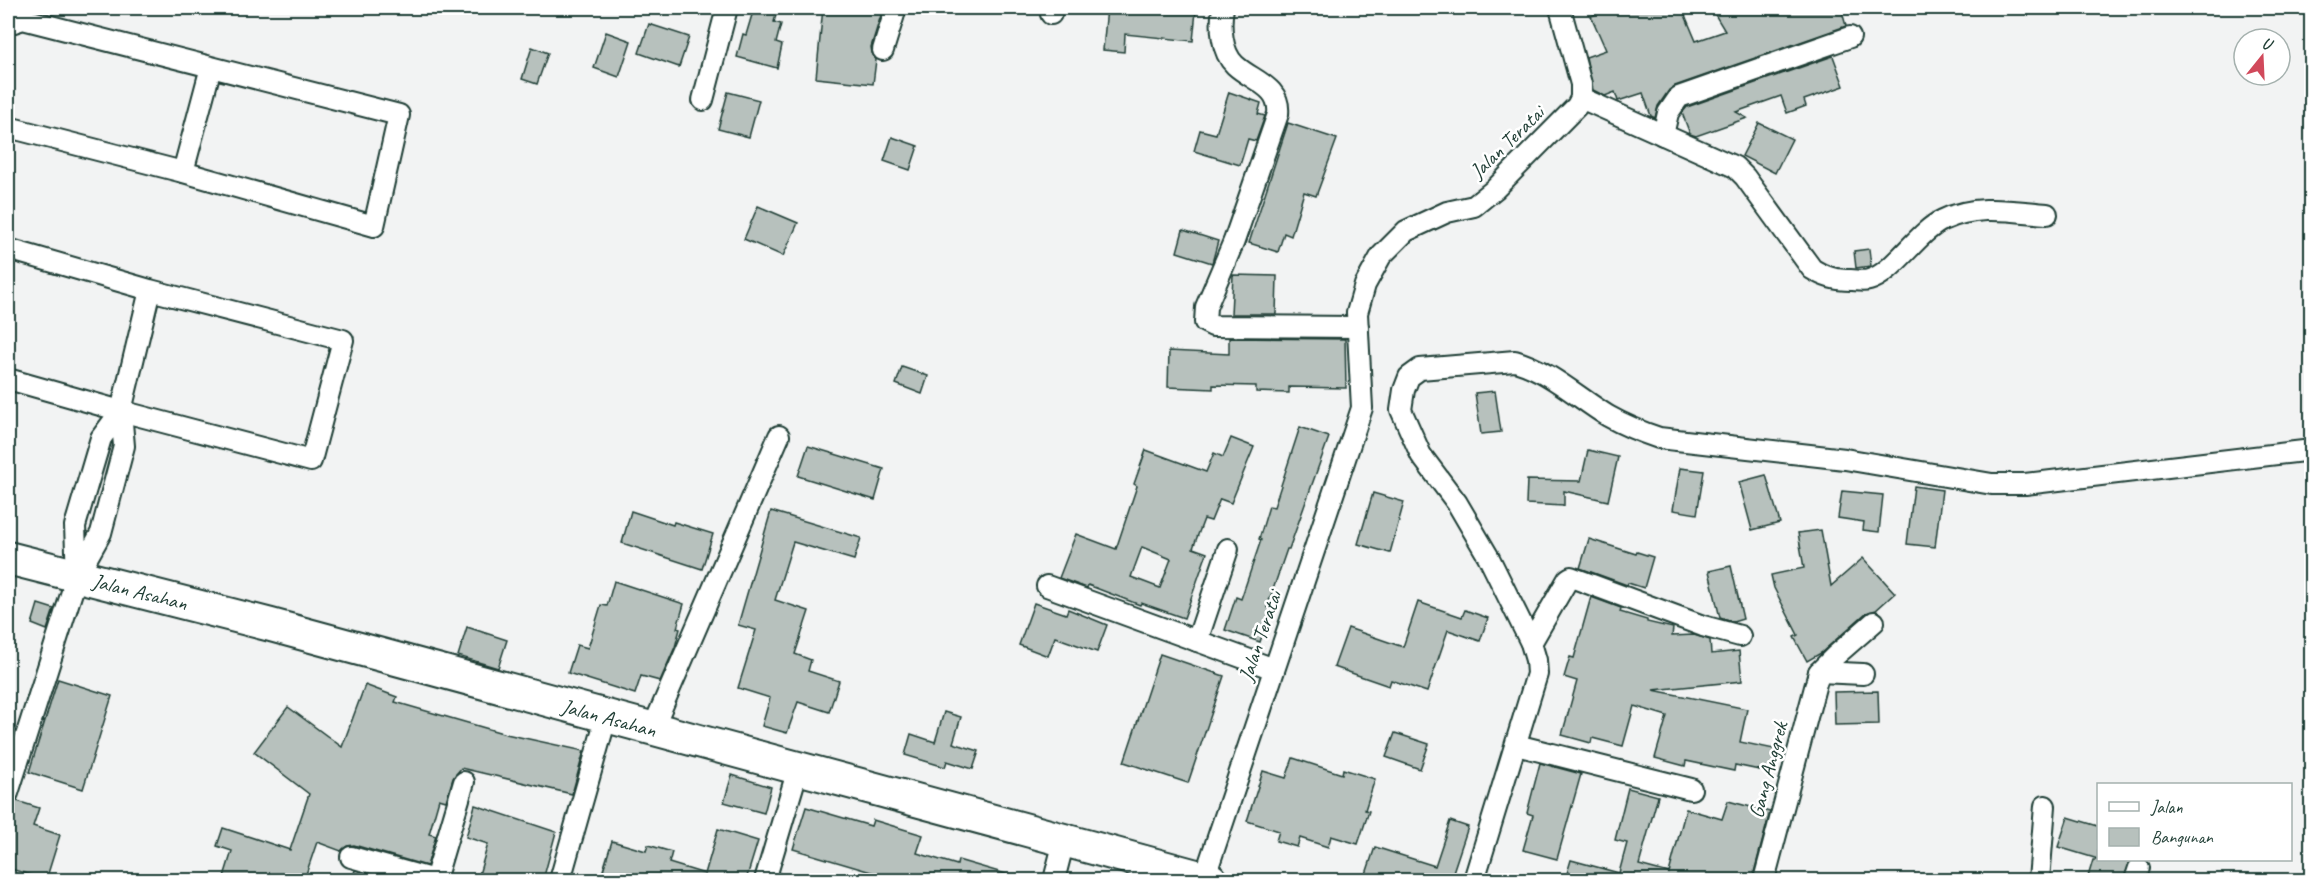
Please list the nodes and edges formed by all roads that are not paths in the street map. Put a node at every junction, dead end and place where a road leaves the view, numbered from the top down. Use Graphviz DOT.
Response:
graph roads {
  1 [pos="727,8"];
  2 [pos="896,8"];
  3 [pos="1223,8"];
  4 [pos="1566,10"];
  5 [pos="8,24"];
  6 [pos="1850,37"];
  7 [pos="883,50"];
  8 [pos="211,67"];
  9 [pos="1581,98"];
  10 [pos="703,100"];
  11 [pos="8,128"];
  12 [pos="1663,135"];
  13 [pos="183,172"];
  14 [pos="2046,214"];
  15 [pos="8,249"];
  16 [pos="150,290"];
  17 [pos="1358,327"];
  18 [pos="8,379"];
  19 [pos="121,411"];
  20 [pos="779,436"];
  21 [pos="2312,450"];
  22 [pos="1228,549"];
  23 [pos="8,559"];
  24 [pos="76,576"];
  25 [pos="1047,586"];
  26 [pos="1874,622"];
  27 [pos="1740,636"];
  28 [pos="1197,641"];
  29 [pos="1531,643"];
  30 [pos="1274,669"];
  31 [pos="1819,672"];
  32 [pos="1863,674"];
  33 [pos="606,718"];
  34 [pos="652,730"];
  35 [pos="1516,745"];
  36 [pos="798,769"];
  37 [pos="464,782"];
  38 [pos="1691,789"];
  39 [pos="8,793"];
  40 [pos="2045,806"];
  41 [pos="1064,841"];
  42 [pos="351,857"];
  43 [pos="434,880"];
  44 [pos="560,880"];
  45 [pos="765,880"];
  46 [pos="1054,880"];
  47 [pos="1207,880"];
  48 [pos="1474,880"];
  49 [pos="1764,880"];
  50 [pos="2039,880"];
  1 -- 10 [label="street"];
  2 -- 7 [label="street"];
  3 -- 17 [label="street"];
  4 -- 9 [label="street"];
  5 -- 8 [label="street"];
  6 -- 12 [label="street"];
  8 -- 13 [label="street"];
  8 -- 13 [label="street"];
  9 -- 12 [label="street"];
  9 -- 17 [label="street, Jalan Teratai"];
  11 -- 13 [label="street"];
  12 -- 14 [label="street"];
  15 -- 16 [label="street"];
  16 -- 19 [label="street"];
  16 -- 19 [label="street"];
  17 -- 30 [label="street, Jalan Teratai"];
  18 -- 19 [label="street"];
  19 -- 24 [label="street"];
  19 -- 24 [label="street"];
  20 -- 34 [label="street"];
  21 -- 29 [label="street"];
  22 -- 28 [label="street"];
  23 -- 24 [label="main road, Jalan Asahan"];
  24 -- 33 [label="main road, Jalan Asahan"];
  24 -- 39 [label="street"];
  25 -- 28 [label="street"];
  26 -- 31 [label="street"];
  27 -- 29 [label="street"];
  28 -- 30 [label="street"];
  29 -- 35 [label="street"];
  30 -- 47 [label="street, Jalan Teratai"];
  31 -- 32 [label="street"];
  31 -- 49 [label="street, Gang Anggrek"];
  33 -- 34 [label="main road, Jalan Asahan"];
  33 -- 44 [label="street"];
  34 -- 36 [label="main road, Jalan Asahan"];
  35 -- 38 [label="street"];
  35 -- 48 [label="street"];
  36 -- 41 [label="main road, Jalan Asahan"];
  36 -- 45 [label="street"];
  37 -- 43 [label="street"];
  40 -- 50 [label="street"];
  41 -- 46 [label="street"];
  41 -- 47 [label="main road, Jalan Asahan"];
  42 -- 43 [label="street"];
}
